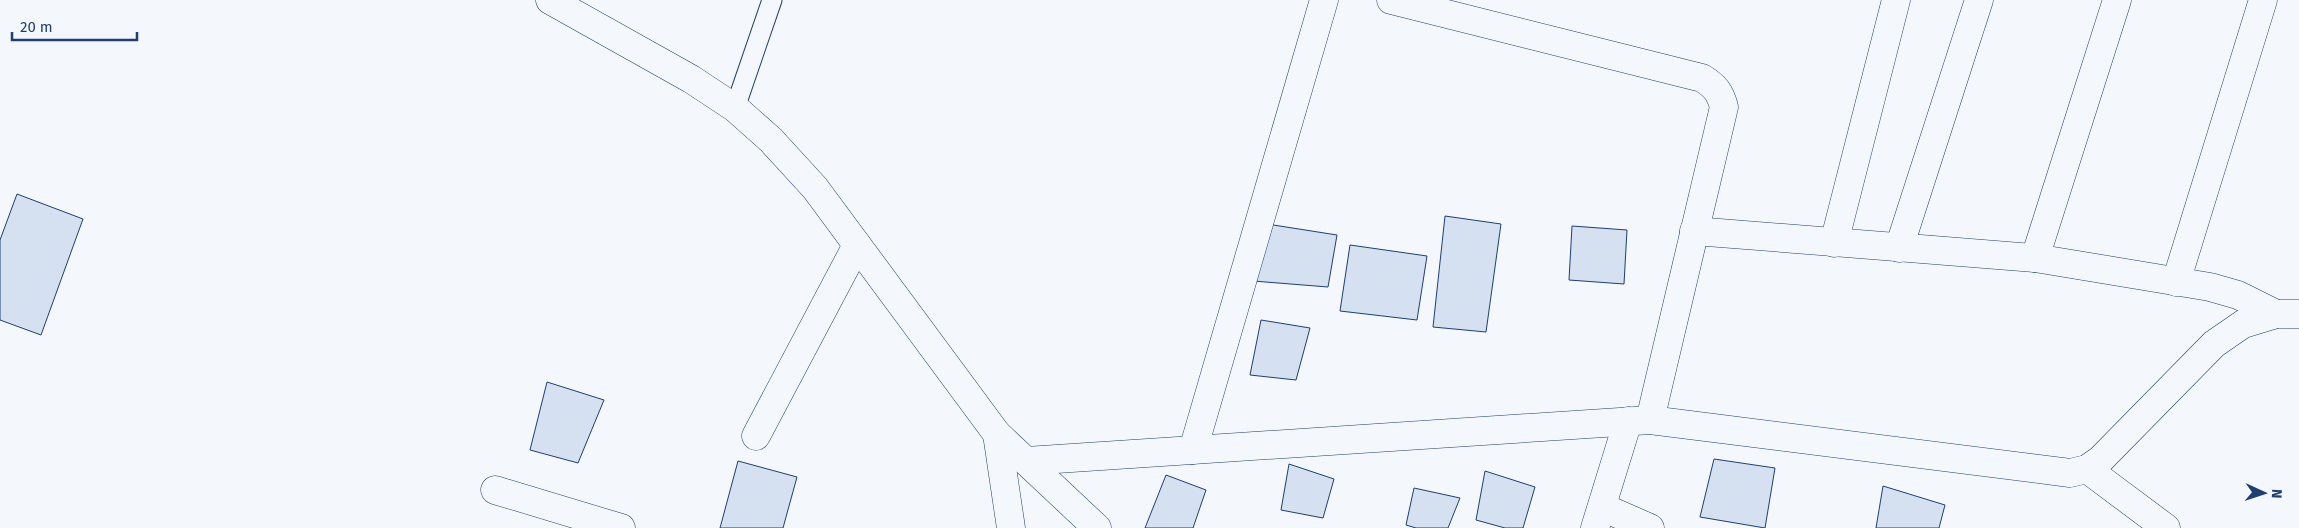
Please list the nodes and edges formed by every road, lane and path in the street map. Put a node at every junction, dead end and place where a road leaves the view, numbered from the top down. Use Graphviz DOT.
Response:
graph roads {
  1 [pos="551,0"];
  2 [pos="772,0"];
  3 [pos="1324,0"];
  4 [pos="1391,0"];
  5 [pos="1896,0"];
  6 [pos="1980,0"];
  7 [pos="2116,0"];
  8 [pos="2263,0"];
  9 [pos="736,108"];
  10 [pos="1694,232"];
  11 [pos="1834,244"];
  12 [pos="857,245"];
  13 [pos="1899,248"];
  14 [pos="2035,258"];
  15 [pos="2176,282"];
  16 [pos="2288,314"];
  17 [pos="1639,420"];
  18 [pos="997,434"];
  19 [pos="756,436"];
  20 [pos="1193,450"];
  21 [pos="1026,461"];
  22 [pos="2087,469"];
  23 [pos="495,490"];
  24 [pos="1599,518"];
  25 [pos="621,528"];
  26 [pos="1011,528"];
  27 [pos="1097,528"];
  28 [pos="1650,528"];
  29 [pos="2166,528"];
  1 -- 9 [label="street"];
  2 -- 9 [label="lane"];
  3 -- 20 [label="street"];
  4 -- 10 [label="street"];
  5 -- 11 [label="street"];
  6 -- 13 [label="street"];
  7 -- 14 [label="street"];
  8 -- 15 [label="street"];
  9 -- 12 [label="street"];
  10 -- 11 [label="street"];
  10 -- 17 [label="street"];
  11 -- 13 [label="street"];
  12 -- 18 [label="street"];
  12 -- 19 [label="street"];
  13 -- 14 [label="street"];
  14 -- 15 [label="street"];
  15 -- 16 [label="street"];
  16 -- 22 [label="street"];
  17 -- 20 [label="street"];
  17 -- 22 [label="street"];
  17 -- 24 [label="street"];
  18 -- 21 [label="street"];
  18 -- 26 [label="street"];
  20 -- 21 [label="street"];
  21 -- 27 [label="street"];
  22 -- 29 [label="street"];
  23 -- 25 [label="street"];
  24 -- 28 [label="street"];
}
